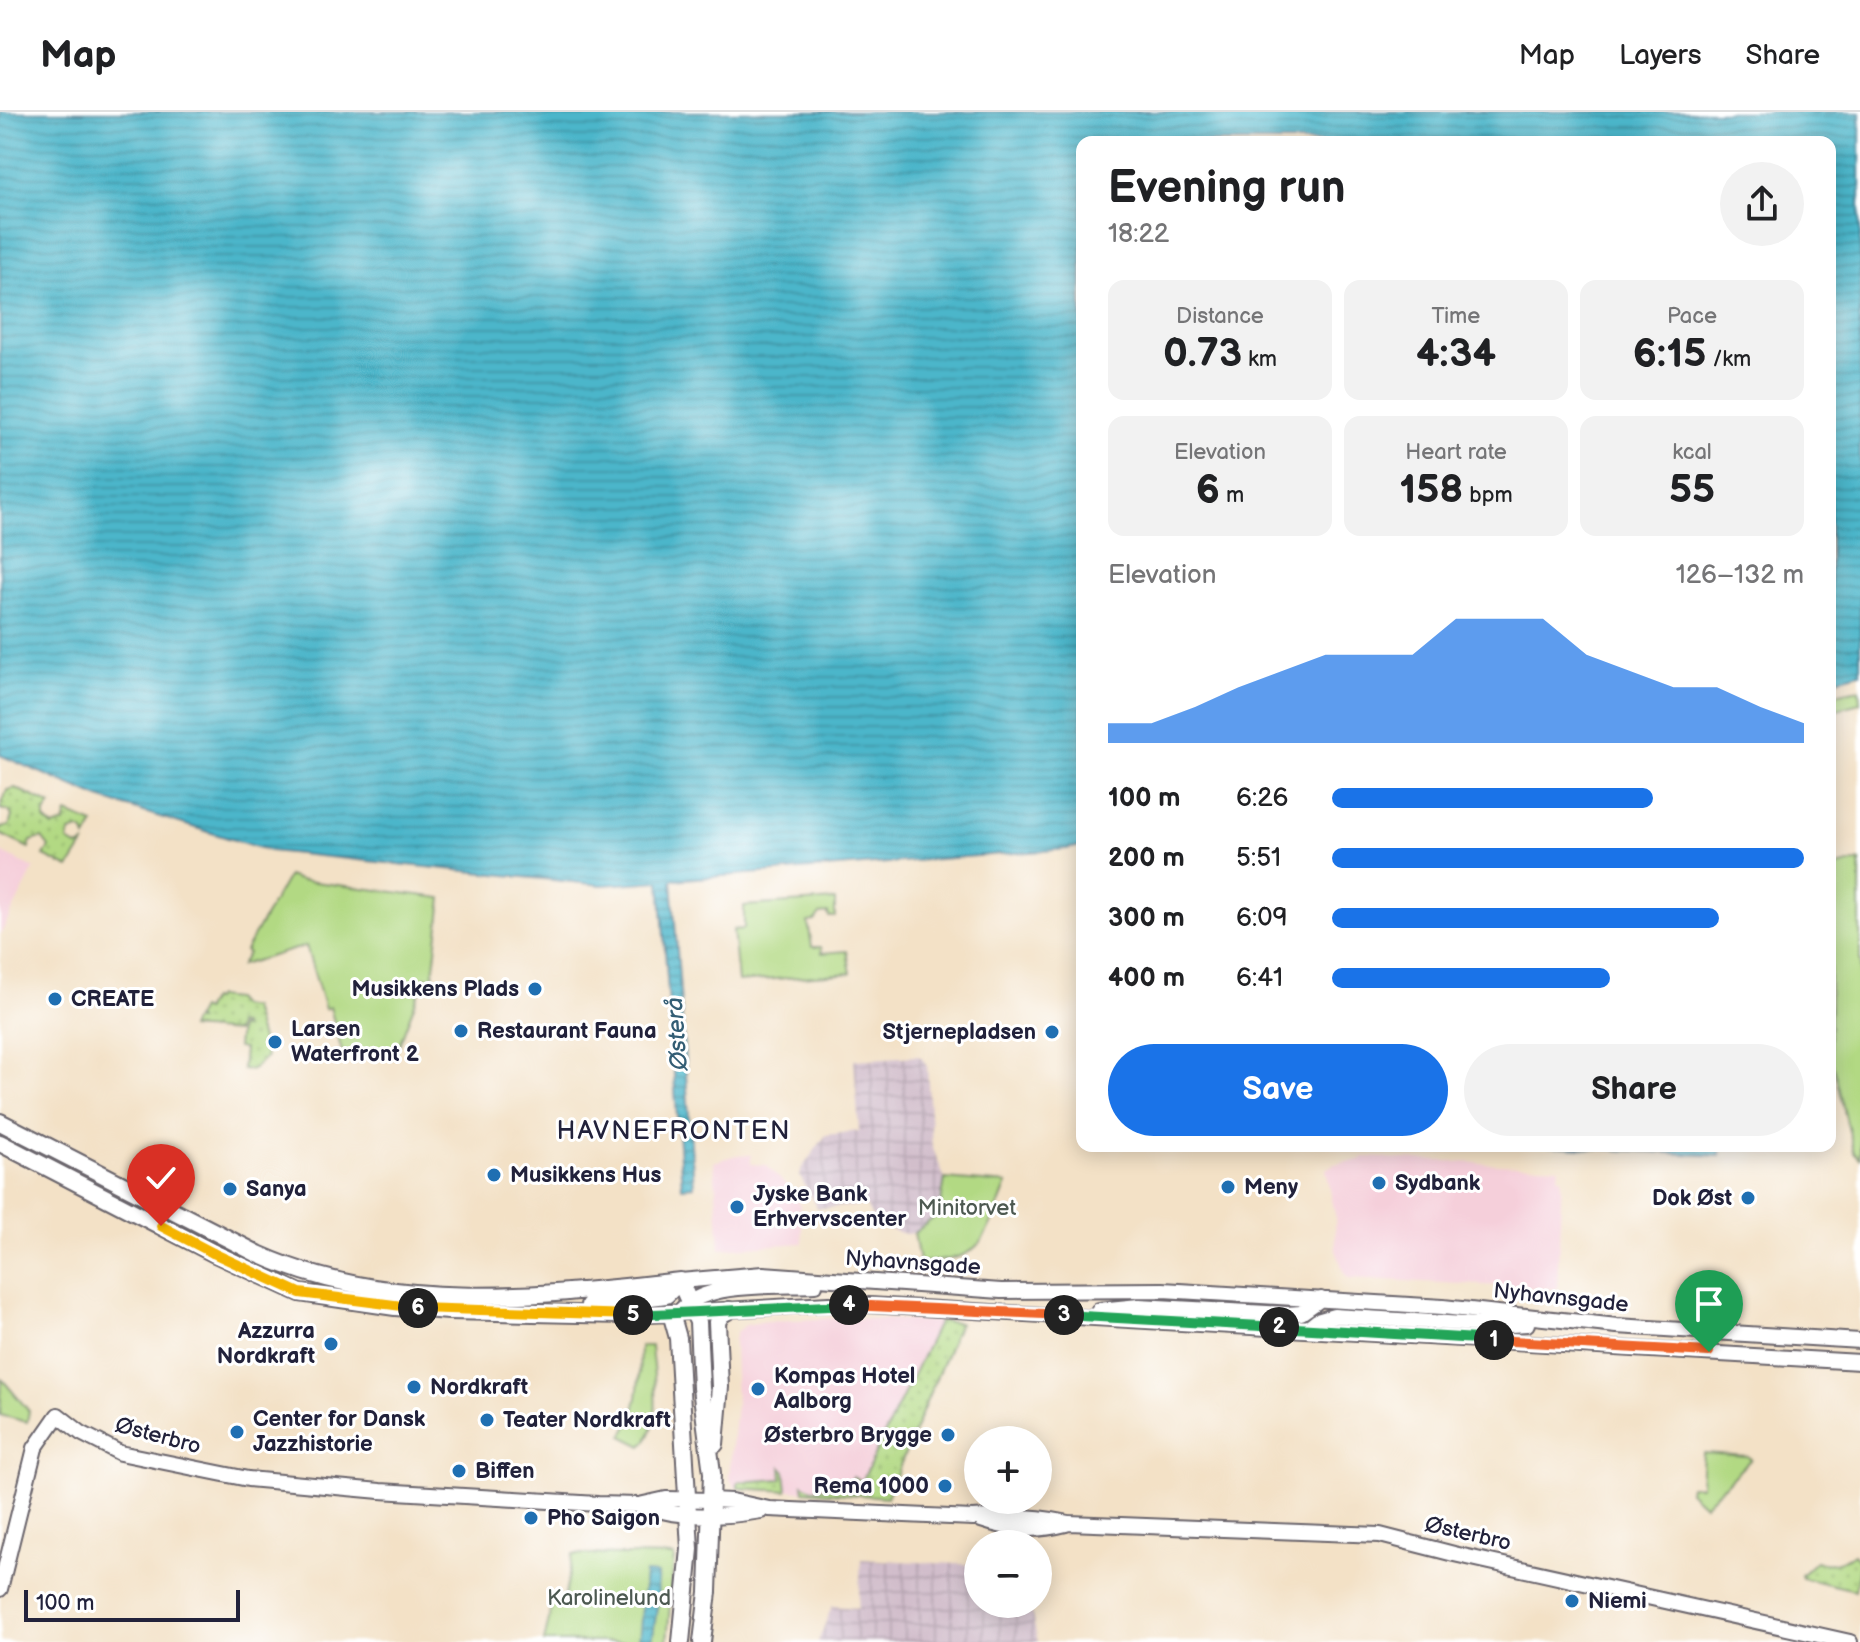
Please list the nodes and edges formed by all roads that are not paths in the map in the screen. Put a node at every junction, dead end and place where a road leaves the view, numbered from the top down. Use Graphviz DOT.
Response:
graph roads {
  1 [pos="0,1122"];
  2 [pos="0,1143"];
  3 [pos="680,1281"];
  4 [pos="872,1283"];
  5 [pos="1321,1299"];
  6 [pos="684,1309"];
  7 [pos="729,1310"];
  8 [pos="529,1312"];
  9 [pos="1051,1314"];
  10 [pos="1564,1322"];
  11 [pos="1307,1329"];
  12 [pos="1860,1341"];
  13 [pos="1860,1362"];
  14 [pos="712,1473"];
  15 [pos="687,1507"];
  16 [pos="711,1508"];
  17 [pos="0,1589"];
  18 [pos="681,1642"];
  19 [pos="702,1642"];
  20 [pos="1850,1642"];
  1 -- 3 [label="main road, Nyhavnsgade"];
  2 -- 8 [label="main road, Nyhavnsgade"];
  3 -- 4 [label="street, Nyhavnsgade"];
  3 -- 6 [label="main road"];
  3 -- 8 [label="main road"];
  4 -- 5 [label="street, Nyhavnsgade"];
  4 -- 6 [label="street"];
  5 -- 9 [label="street"];
  5 -- 10 [label="street, Nyhavnsgade"];
  6 -- 7 [label="street, Nyhavnsgade"];
  6 -- 8 [label="main road, Nyhavnsgade"];
  6 -- 14 [label="main road"];
  6 -- 15 [label="main road"];
  7 -- 9 [label="street, Nyhavnsgade"];
  7 -- 14 [label="main road"];
  9 -- 11 [label="street, Nyhavnsgade"];
  10 -- 11 [label="street"];
  10 -- 12 [label="street, Nyhavnsgade"];
  11 -- 13 [label="street, Nyhavnsgade"];
  14 -- 16 [label="main road"];
  15 -- 16 [label="street, Østerbro"];
  15 -- 17 [label="street, Østerbro"];
  15 -- 18 [label="main road"];
  16 -- 19 [label="main road"];
  16 -- 20 [label="street, Østerbro"];
}
